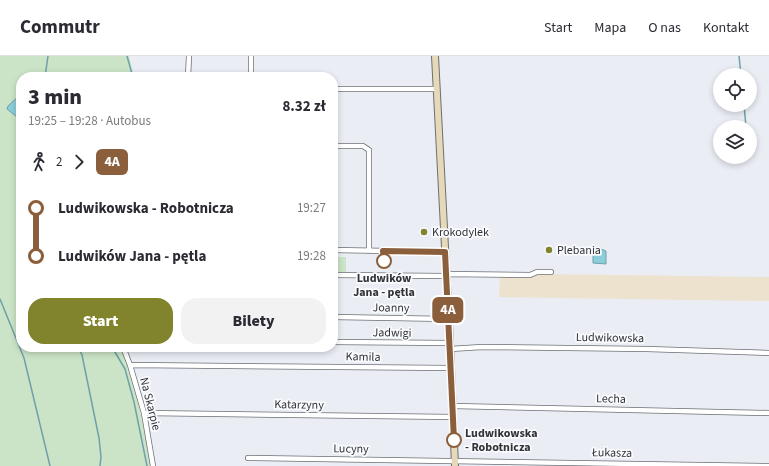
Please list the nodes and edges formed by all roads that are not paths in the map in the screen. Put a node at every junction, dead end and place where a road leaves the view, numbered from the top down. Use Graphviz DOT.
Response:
graph roads {
  1 [pos="189,56"];
  2 [pos="251,56"];
  3 [pos="435,56"];
  4 [pos="188,72"];
  5 [pos="251,72"];
  6 [pos="338,89"];
  7 [pos="437,89"];
  8 [pos="338,146"];
  9 [pos="338,250"];
  10 [pos="369,251"];
  11 [pos="445,252"];
  12 [pos="551,272"];
  13 [pos="338,275"];
  14 [pos="446,275"];
  15 [pos="338,317"];
  16 [pos="449,319"];
  17 [pos="338,342"];
  18 [pos="450,346"];
  19 [pos="125,352"];
  20 [pos="769,353"];
  21 [pos="130,365"];
  22 [pos="451,368"];
  23 [pos="453,406"];
  24 [pos="144,413"];
  25 [pos="769,413"];
  26 [pos="453,417"];
  27 [pos="248,458"];
  28 [pos="455,463"];
  29 [pos="153,466"];
  30 [pos="769,466"];
  1 -- 4 [label="street"];
  2 -- 5 [label="street"];
  3 -- 7 [label="street"];
  6 -- 7 [label="street"];
  7 -- 11 [label="street"];
  8 -- 10 [label="street"];
  9 -- 10 [label="street"];
  10 -- 11 [label="street"];
  11 -- 14 [label="street"];
  12 -- 14 [label="street"];
  13 -- 14 [label="street"];
  14 -- 16 [label="street"];
  15 -- 16 [label="street, Joanny"];
  16 -- 18 [label="street"];
  17 -- 18 [label="street, Jadwigi"];
  18 -- 20 [label="street, Ludwikowska"];
  18 -- 22 [label="street"];
  19 -- 21 [label="street, Na Skarpie"];
  21 -- 22 [label="street, Kamila"];
  21 -- 24 [label="street, Na Skarpie"];
  22 -- 23 [label="street"];
  23 -- 25 [label="street, Lecha"];
  23 -- 26 [label="street"];
  24 -- 26 [label="street, Katarzyny"];
  24 -- 29 [label="street, Na Skarpie"];
  26 -- 28 [label="street"];
  27 -- 28 [label="street, Lucyny"];
  28 -- 30 [label="street, Łukasza"];
}
